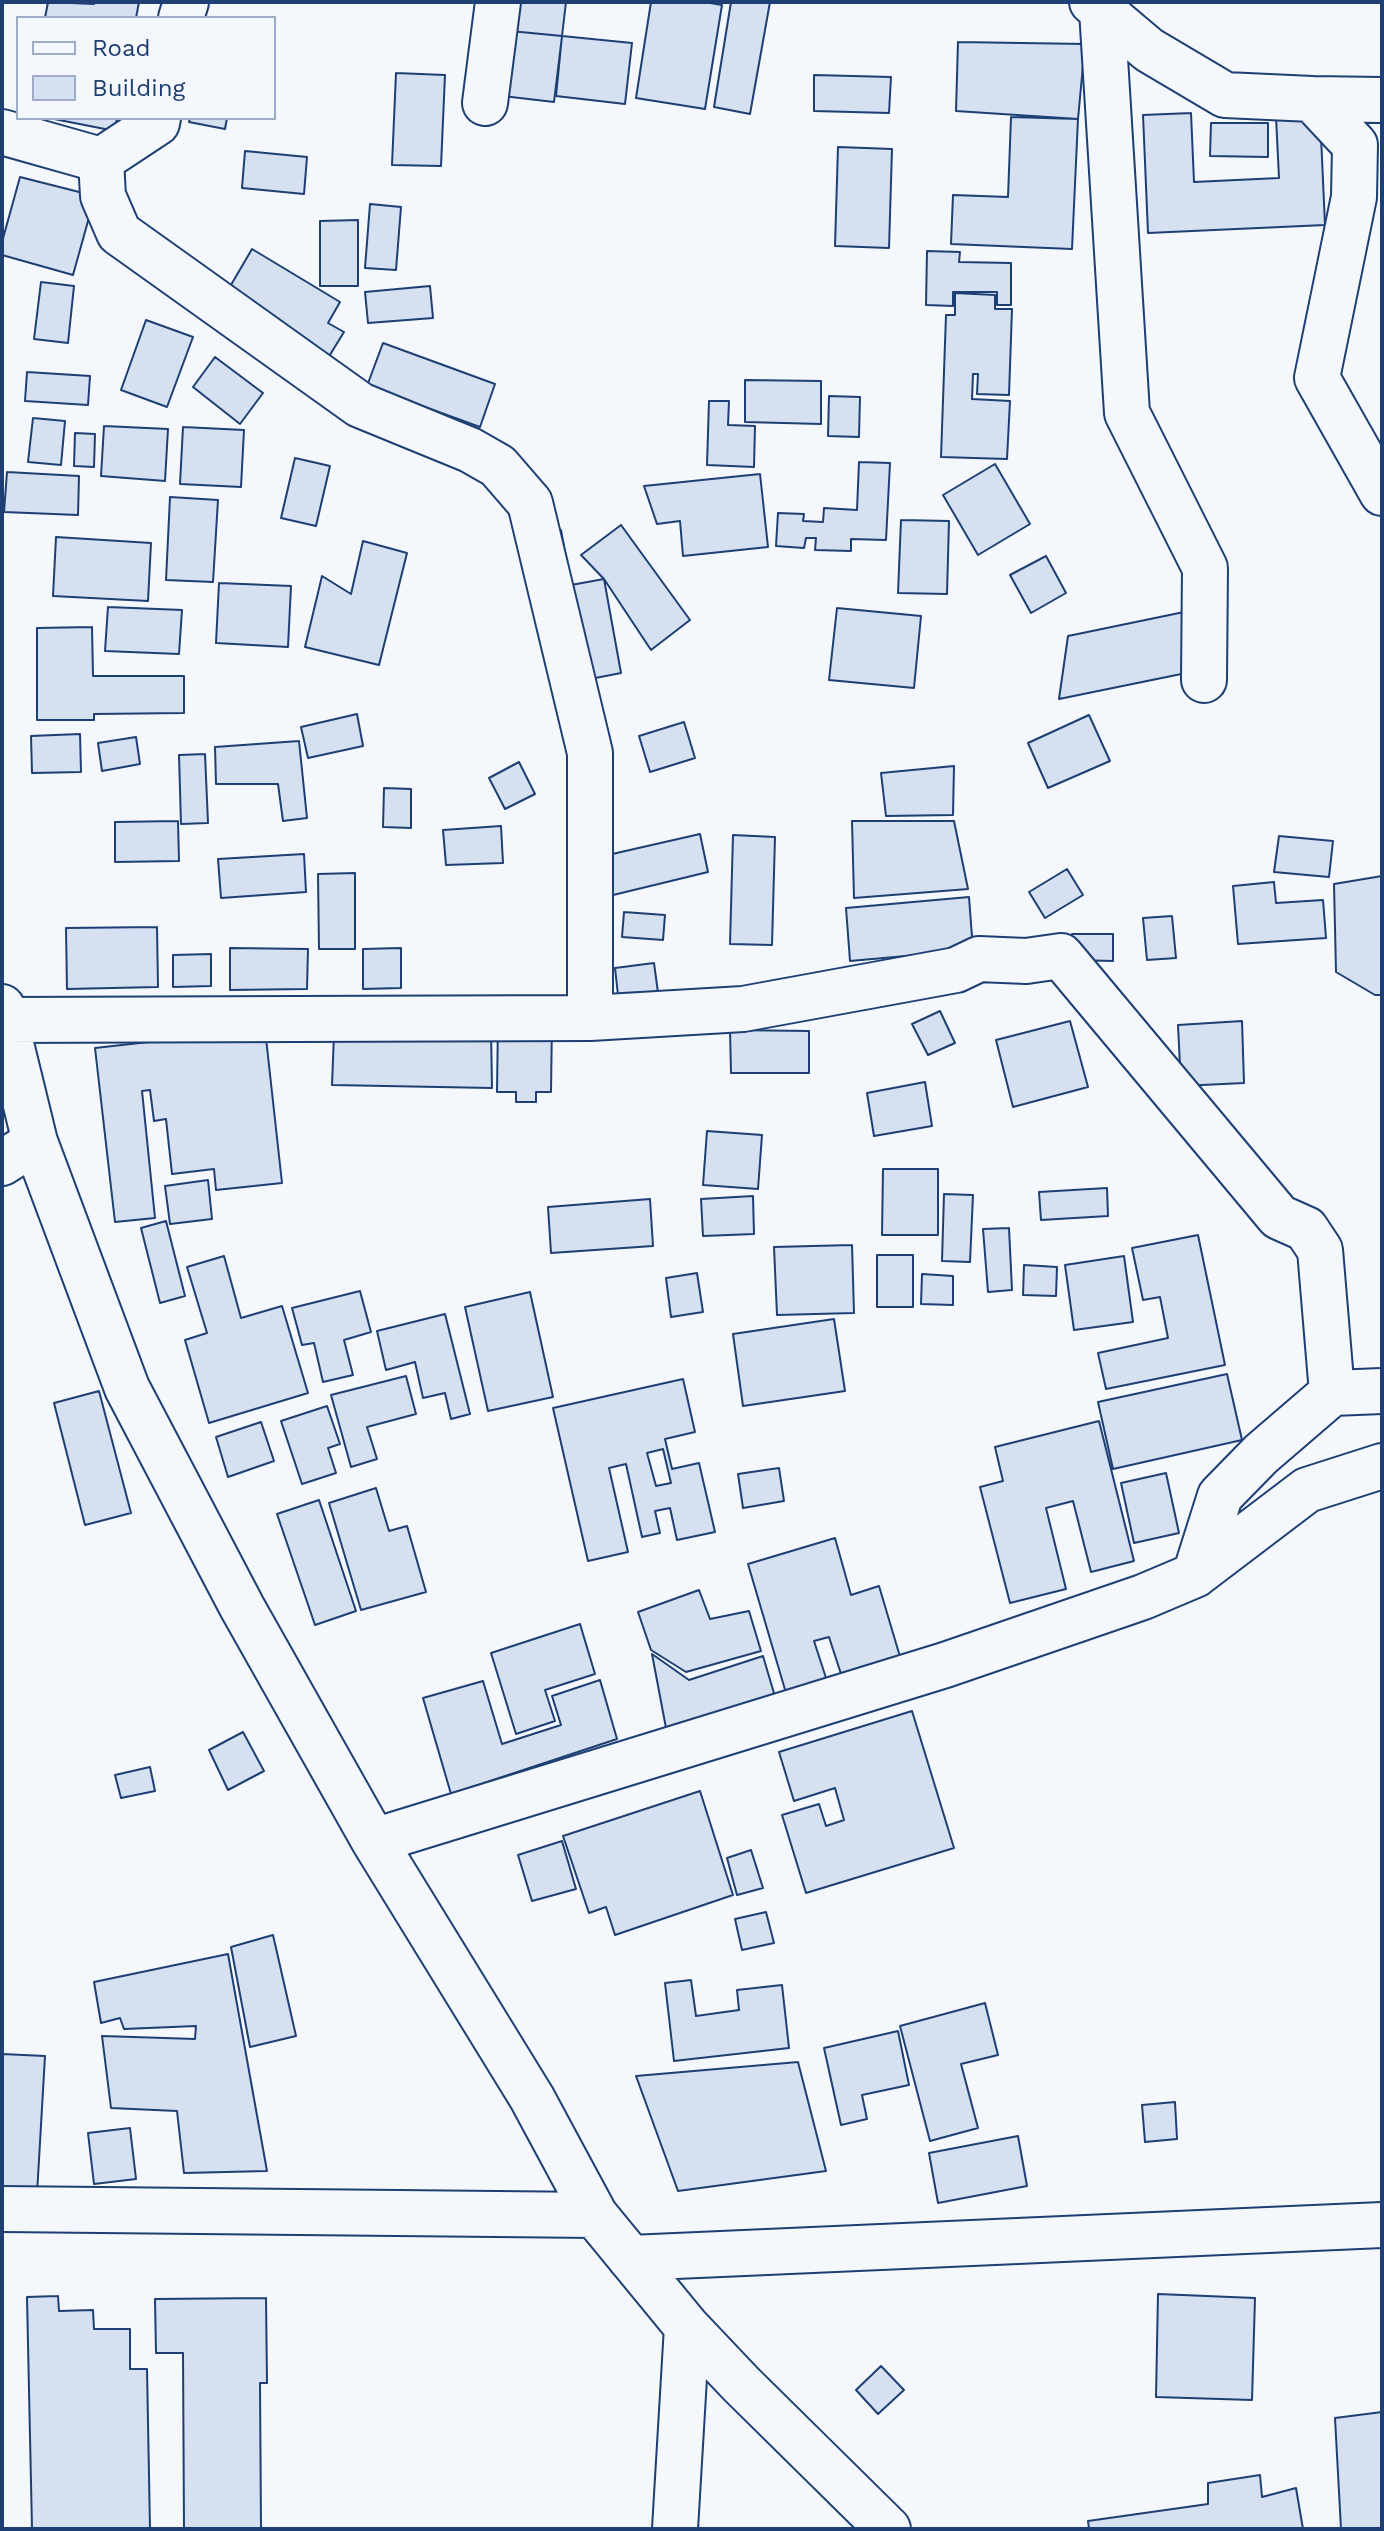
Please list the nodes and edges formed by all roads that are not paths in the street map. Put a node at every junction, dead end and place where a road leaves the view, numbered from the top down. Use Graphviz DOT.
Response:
graph roads {
  1 [pos="498,2"];
  2 [pos="1097,6"];
  3 [pos="1312,99"];
  4 [pos="1382,100"];
  5 [pos="485,103"];
  6 [pos="158,120"];
  7 [pos="2,132"];
  8 [pos="101,160"];
  9 [pos="1382,493"];
  10 [pos="1204,680"];
  11 [pos="3,1014"];
  12 [pos="590,1018"];
  13 [pos="19,1153"];
  14 [pos="1382,1391"];
  15 [pos="1332,1393"];
  16 [pos="1382,1466"];
  17 [pos="1195,1575"];
  18 [pos="374,1841"];
  19 [pos="2,2209"];
  20 [pos="595,2215"];
  21 [pos="1382,2225"];
  22 [pos="630,2258"];
  23 [pos="687,2327"];
  24 [pos="675,2529"];
  25 [pos="888,2529"];
  1 -- 5 [label="street"];
  2 -- 3 [label="street"];
  2 -- 10 [label="street"];
  3 -- 4 [label="street"];
  3 -- 9 [label="street"];
  6 -- 8 [label="street"];
  7 -- 8 [label="street"];
  8 -- 12 [label="street"];
  11 -- 12 [label="street"];
  11 -- 13 [label="street"];
  12 -- 15 [label="street"];
  13 -- 18 [label="street"];
  14 -- 15 [label="street"];
  15 -- 17 [label="street"];
  16 -- 17 [label="street"];
  17 -- 18 [label="street"];
  18 -- 20 [label="street"];
  19 -- 20 [label="street"];
  20 -- 22 [label="street"];
  21 -- 22 [label="street"];
  22 -- 23 [label="street"];
  23 -- 24 [label="street"];
  23 -- 25 [label="street"];
}
